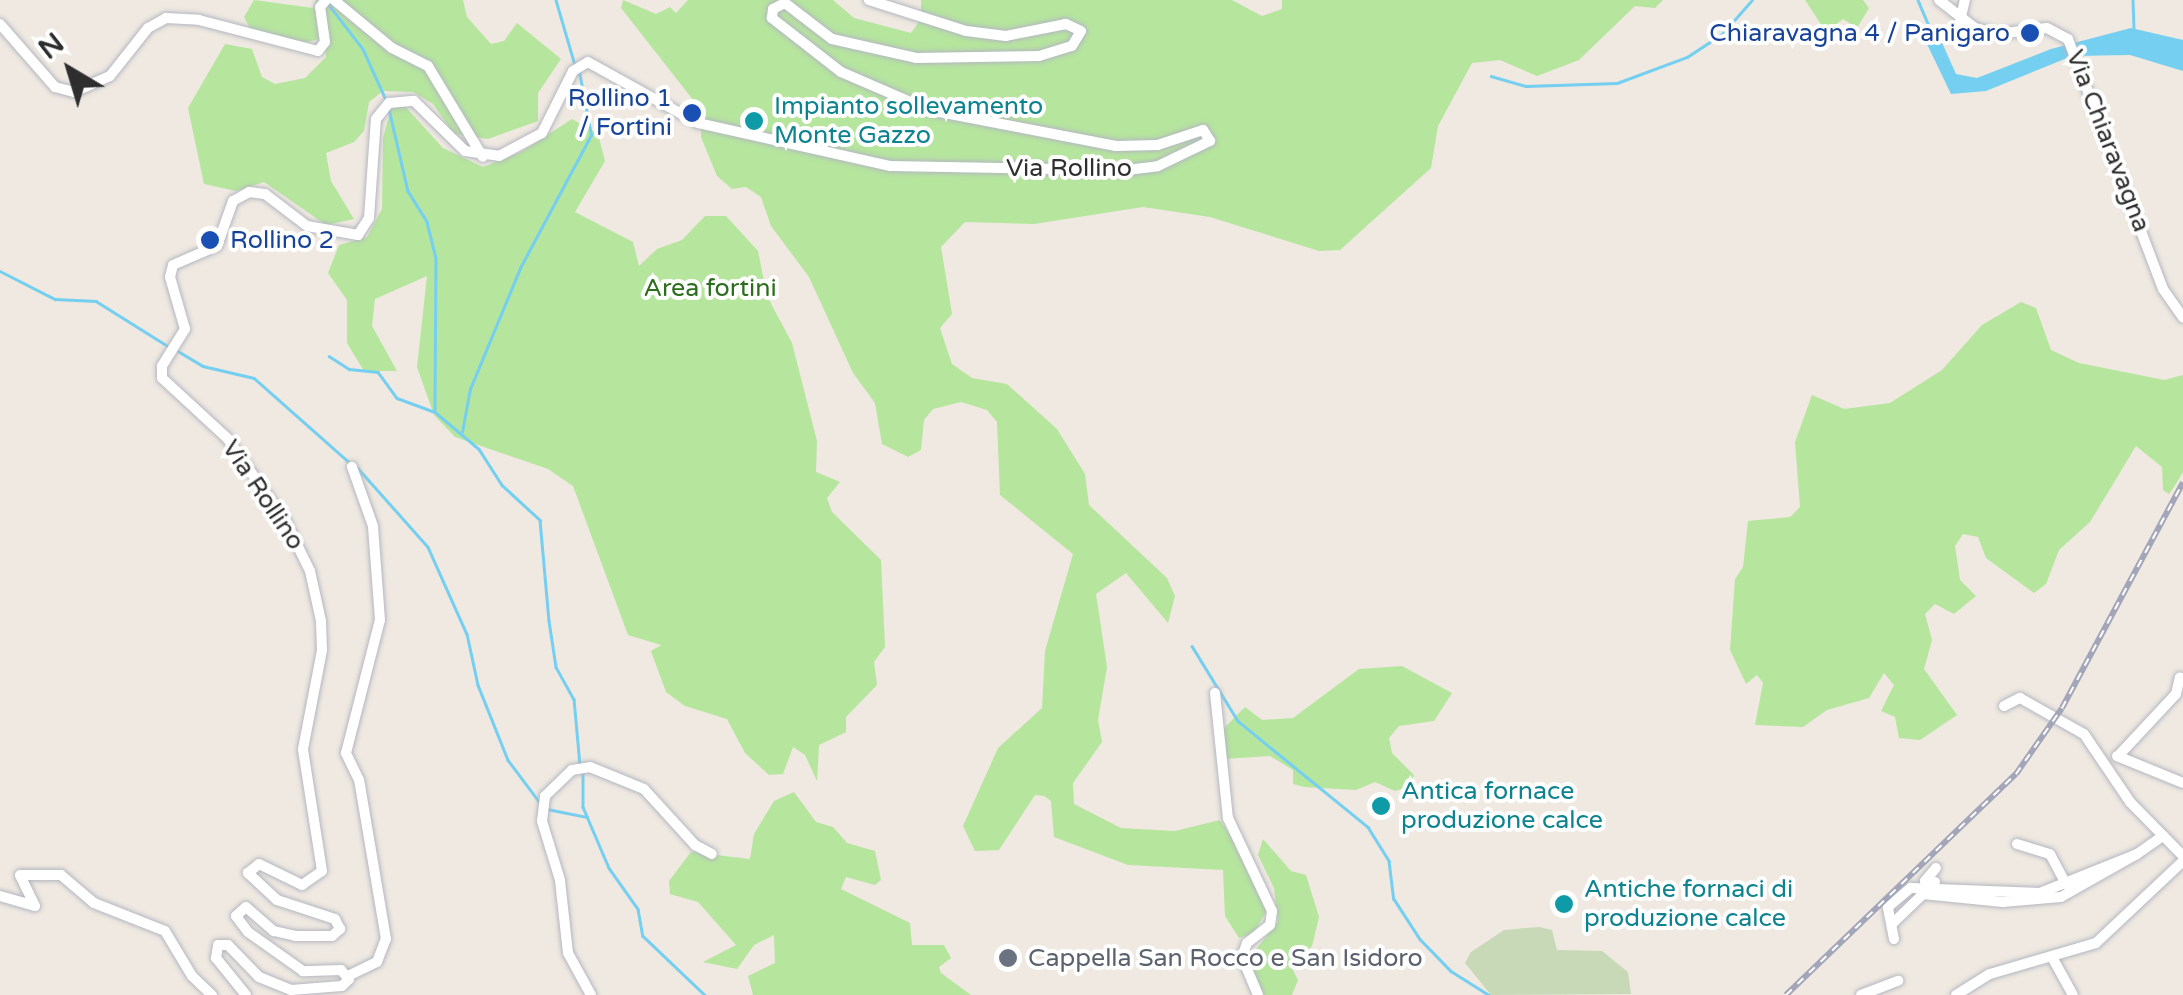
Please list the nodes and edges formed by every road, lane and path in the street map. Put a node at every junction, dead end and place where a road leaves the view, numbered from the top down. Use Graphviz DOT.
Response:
graph roads {
  1 [pos="326,0"];
  2 [pos="334,0"];
  3 [pos="869,0"];
  4 [pos="1939,0"];
  5 [pos="1965,0"];
  6 [pos="1960,21"];
  7 [pos="0,24"];
  8 [pos="483,157"];
  9 [pos="2183,318"];
  10 [pos="352,467"];
  11 [pos="2180,677"];
  12 [pos="1215,693"];
  13 [pos="2004,706"];
  14 [pos="2120,754"];
  15 [pos="2110,764"];
  16 [pos="2183,783"];
  17 [pos="2163,836"];
  18 [pos="2016,844"];
  19 [pos="712,854"];
  20 [pos="2137,854"];
  21 [pos="2183,858"];
  22 [pos="1936,868"];
  23 [pos="2066,884"];
  24 [pos="0,896"];
  25 [pos="1893,922"];
  26 [pos="1894,939"];
  27 [pos="2052,957"];
  28 [pos="348,976"];
  29 [pos="1898,981"];
  30 [pos="212,995"];
  31 [pos="246,995"];
  32 [pos="591,995"];
  33 [pos="1258,995"];
  34 [pos="1861,995"];
  35 [pos="1956,995"];
  36 [pos="2073,995"];
  1 -- 7 [label="street"];
  2 -- 8 [label="street"];
  3 -- 8 [label="street, Via Rollino"];
  4 -- 6 [label="street"];
  5 -- 6 [label="street"];
  6 -- 9 [label="street, Via Chiaravagna"];
  8 -- 28 [label="street, Via Rollino"];
  10 -- 28 [label="street"];
  11 -- 14 [label="street"];
  12 -- 33 [label="street"];
  13 -- 15 [label="street"];
  14 -- 15 [label="street"];
  14 -- 16 [label="street"];
  15 -- 17 [label="street"];
  17 -- 20 [label="street"];
  17 -- 21 [label="street"];
  18 -- 23 [label="street"];
  19 -- 32 [label="street"];
  20 -- 23 [label="street"];
  20 -- 25 [label="street"];
  21 -- 27 [label="street"];
  22 -- 23 [label="street"];
  23 -- 26 [label="street"];
  24 -- 30 [label="street"];
  27 -- 35 [label="street"];
  27 -- 36 [label="street"];
  28 -- 31 [label="street"];
  29 -- 34 [label="street"];
}
